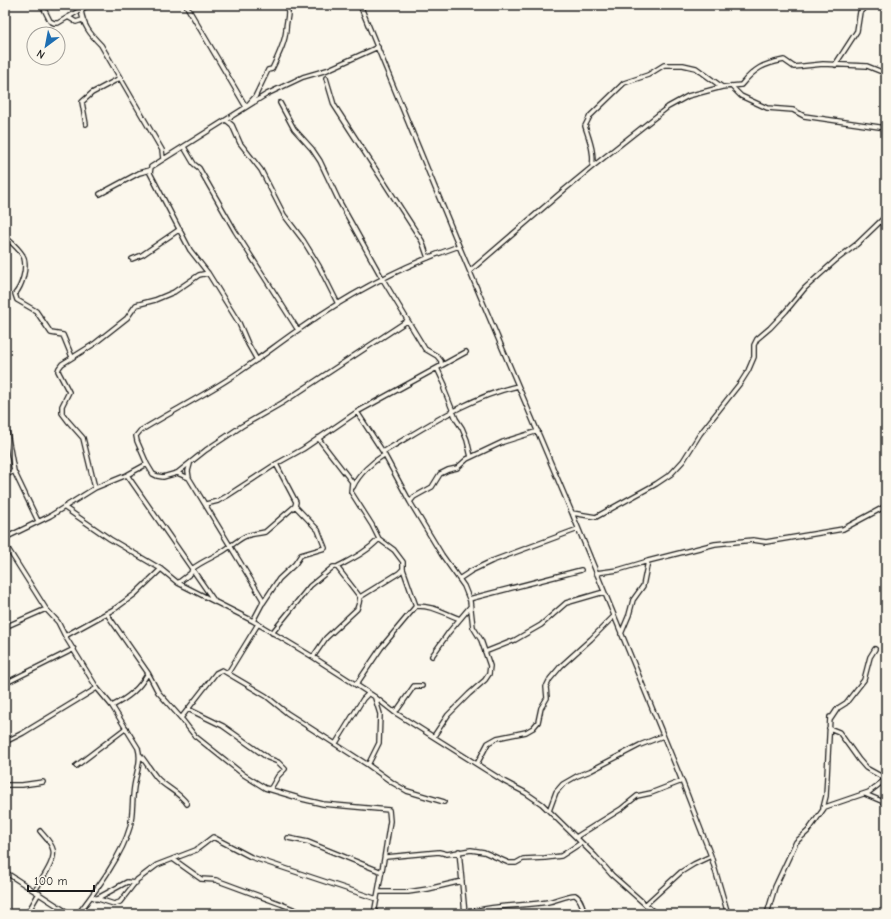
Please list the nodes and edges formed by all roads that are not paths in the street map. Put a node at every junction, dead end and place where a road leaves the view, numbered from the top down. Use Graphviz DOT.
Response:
graph roads {
  1 [pos="42,5"];
  2 [pos="89,5"];
  3 [pos="186,5"];
  4 [pos="287,5"];
  5 [pos="360,5"];
  6 [pos="868,5"];
  7 [pos="81,10"];
  8 [pos="68,17"];
  9 [pos="82,20"];
  10 [pos="378,47"];
  11 [pos="835,64"];
  12 [pos="886,67"];
  13 [pos="120,78"];
  14 [pos="326,78"];
  15 [pos="731,86"];
  16 [pos="722,87"];
  17 [pos="280,103"];
  18 [pos="246,107"];
  19 [pos="226,120"];
  20 [pos="86,124"];
  21 [pos="886,128"];
  22 [pos="184,147"];
  23 [pos="163,159"];
  24 [pos="592,167"];
  25 [pos="150,170"];
  26 [pos="100,194"];
  27 [pos="886,216"];
  28 [pos="180,229"];
  29 [pos="5,242"];
  30 [pos="459,246"];
  31 [pos="428,258"];
  32 [pos="132,259"];
  33 [pos="470,271"];
  34 [pos="208,273"];
  35 [pos="382,278"];
  36 [pos="338,304"];
  37 [pos="408,321"];
  38 [pos="298,330"];
  39 [pos="466,352"];
  40 [pos="72,357"];
  41 [pos="257,360"];
  42 [pos="439,367"];
  43 [pos="518,386"];
  44 [pos="357,412"];
  45 [pos="454,412"];
  46 [pos="5,421"];
  47 [pos="538,431"];
  48 [pos="318,438"];
  49 [pos="383,454"];
  50 [pos="471,457"];
  51 [pos="190,463"];
  52 [pos="147,464"];
  53 [pos="276,464"];
  54 [pos="14,471"];
  55 [pos="177,473"];
  56 [pos="127,475"];
  57 [pos="5,476"];
  58 [pos="189,478"];
  59 [pos="352,487"];
  60 [pos="95,488"];
  61 [pos="410,502"];
  62 [pos="206,504"];
  63 [pos="295,506"];
  64 [pos="886,506"];
  65 [pos="64,508"];
  66 [pos="572,513"];
  67 [pos="38,521"];
  68 [pos="578,529"];
  69 [pos="5,538"];
  70 [pos="379,539"];
  71 [pos="5,544"];
  72 [pos="230,547"];
  73 [pos="648,561"];
  74 [pos="337,567"];
  75 [pos="192,568"];
  76 [pos="403,568"];
  77 [pos="161,569"];
  78 [pos="581,570"];
  79 [pos="596,573"];
  80 [pos="459,579"];
  81 [pos="178,583"];
  82 [pos="604,592"];
  83 [pos="360,597"];
  84 [pos="469,599"];
  85 [pos="215,603"];
  86 [pos="262,604"];
  87 [pos="416,606"];
  88 [pos="470,607"];
  89 [pos="46,609"];
  90 [pos="107,614"];
  91 [pos="614,616"];
  92 [pos="460,618"];
  93 [pos="253,621"];
  94 [pos="258,624"];
  95 [pos="5,627"];
  96 [pos="272,633"];
  97 [pos="621,634"];
  98 [pos="64,636"];
  99 [pos="74,649"];
  100 [pos="875,649"];
  101 [pos="485,652"];
  102 [pos="432,656"];
  103 [pos="313,657"];
  104 [pos="148,673"];
  105 [pos="228,673"];
  106 [pos="6,683"];
  107 [pos="356,684"];
  108 [pos="422,686"];
  109 [pos="97,688"];
  110 [pos="369,693"];
  111 [pos="375,697"];
  112 [pos="112,706"];
  113 [pos="188,709"];
  114 [pos="394,712"];
  115 [pos="181,718"];
  116 [pos="126,728"];
  117 [pos="829,728"];
  118 [pos="434,736"];
  119 [pos="663,736"];
  120 [pos="5,742"];
  121 [pos="336,743"];
  122 [pos="140,754"];
  123 [pos="477,764"];
  124 [pos="368,765"];
  125 [pos="76,766"];
  126 [pos="886,779"];
  127 [pos="682,781"];
  128 [pos="43,782"];
  129 [pos="5,786"];
  130 [pos="268,789"];
  131 [pos="865,794"];
  132 [pos="444,802"];
  133 [pos="886,803"];
  134 [pos="187,804"];
  135 [pos="823,810"];
  136 [pos="549,811"];
  137 [pos="40,831"];
  138 [pos="576,837"];
  139 [pos="288,838"];
  140 [pos="581,843"];
  141 [pos="459,851"];
  142 [pos="711,856"];
  143 [pos="173,859"];
  144 [pos="384,859"];
  145 [pos="5,872"];
  146 [pos="382,872"];
  147 [pos="462,881"];
  148 [pos="136,882"];
  149 [pos="37,892"];
  150 [pos="378,892"];
  151 [pos="94,898"];
  152 [pos="377,899"];
  153 [pos="646,904"];
  154 [pos="886,912"];
  155 [pos="27,914"];
  156 [pos="70,914"];
  157 [pos="78,914"];
  158 [pos="305,914"];
  159 [pos="374,914"];
  160 [pos="465,914"];
  161 [pos="585,914"];
  162 [pos="656,914"];
  163 [pos="728,914"];
  164 [pos="767,914"];
  165 [pos="883,914"];
  1 -- 8 [label="street"];
  2 -- 7 [label="street"];
  3 -- 18 [label="street"];
  4 -- 18 [label="street"];
  5 -- 10 [label="street"];
  6 -- 11 [label="street"];
  7 -- 8 [label="street"];
  7 -- 9 [label="street"];
  8 -- 9 [label="street"];
  9 -- 13 [label="street"];
  10 -- 18 [label="street"];
  10 -- 30 [label="street"];
  11 -- 12 [label="street"];
  11 -- 15 [label="street"];
  13 -- 20 [label="street"];
  13 -- 23 [label="street"];
  14 -- 31 [label="street"];
  15 -- 16 [label="street"];
  15 -- 21 [label="street"];
  16 -- 24 [label="street"];
  16 -- 24 [label="street"];
  17 -- 35 [label="street"];
  18 -- 19 [label="street"];
  19 -- 22 [label="street"];
  19 -- 36 [label="street"];
  22 -- 23 [label="street"];
  22 -- 38 [label="street"];
  23 -- 25 [label="street"];
  24 -- 33 [label="street"];
  25 -- 26 [label="street"];
  25 -- 28 [label="street"];
  27 -- 66 [label="street"];
  28 -- 32 [label="street"];
  28 -- 34 [label="street"];
  29 -- 40 [label="street"];
  30 -- 31 [label="street"];
  30 -- 33 [label="street"];
  31 -- 35 [label="street"];
  33 -- 43 [label="street"];
  34 -- 40 [label="street"];
  34 -- 41 [label="street"];
  35 -- 36 [label="street"];
  35 -- 37 [label="street"];
  36 -- 38 [label="street"];
  37 -- 42 [label="street"];
  37 -- 51 [label="street"];
  38 -- 41 [label="street"];
  39 -- 42 [label="street"];
  40 -- 60 [label="street"];
  41 -- 52 [label="street"];
  42 -- 44 [label="street"];
  42 -- 45 [label="street"];
  43 -- 45 [label="street"];
  43 -- 47 [label="street"];
  44 -- 48 [label="street"];
  44 -- 49 [label="street"];
  45 -- 49 [label="street"];
  45 -- 50 [label="street"];
  46 -- 54 [label="street"];
  47 -- 50 [label="street"];
  47 -- 66 [label="street"];
  48 -- 53 [label="street"];
  48 -- 59 [label="street"];
  49 -- 59 [label="street"];
  49 -- 61 [label="street"];
  50 -- 61 [label="street"];
  51 -- 55 [label="street"];
  51 -- 58 [label="street"];
  52 -- 55 [label="street"];
  52 -- 56 [label="street"];
  53 -- 62 [label="street"];
  53 -- 63 [label="street"];
  54 -- 57 [label="street"];
  54 -- 67 [label="street"];
  55 -- 58 [label="street"];
  56 -- 60 [label="street"];
  56 -- 75 [label="street"];
  58 -- 62 [label="street"];
  59 -- 70 [label="street"];
  60 -- 65 [label="street"];
  61 -- 80 [label="street"];
  62 -- 72 [label="street"];
  63 -- 72 [label="street"];
  63 -- 86 [label="street"];
  64 -- 73 [label="street"];
  65 -- 67 [label="street"];
  65 -- 77 [label="street"];
  66 -- 68 [label="street"];
  67 -- 69 [label="street"];
  68 -- 79 [label="street"];
  68 -- 80 [label="street"];
  70 -- 74 [label="street"];
  70 -- 76 [label="street"];
  71 -- 89 [label="street"];
  72 -- 75 [label="street"];
  72 -- 86 [label="street"];
  73 -- 79 [label="street"];
  73 -- 97 [label="street"];
  74 -- 83 [label="street"];
  74 -- 96 [label="street"];
  75 -- 81 [label="street"];
  75 -- 85 [label="street"];
  76 -- 83 [label="street"];
  76 -- 87 [label="street"];
  77 -- 81 [label="street"];
  77 -- 90 [label="street"];
  78 -- 84 [label="street"];
  79 -- 82 [label="street"];
  80 -- 84 [label="street"];
  81 -- 85 [label="street"];
  82 -- 91 [label="street"];
  82 -- 101 [label="street"];
  83 -- 103 [label="street"];
  84 -- 88 [label="street"];
  85 -- 93 [label="street"];
  86 -- 93 [label="street"];
  87 -- 92 [label="street"];
  87 -- 107 [label="street"];
  88 -- 92 [label="street"];
  88 -- 101 [label="street"];
  89 -- 95 [label="street"];
  89 -- 98 [label="street"];
  90 -- 98 [label="street"];
  90 -- 104 [label="street"];
  91 -- 97 [label="street"];
  91 -- 123 [label="street"];
  92 -- 102 [label="street"];
  93 -- 94 [label="street"];
  94 -- 96 [label="street"];
  94 -- 105 [label="street"];
  96 -- 103 [label="street"];
  97 -- 119 [label="street"];
  98 -- 99 [label="street"];
  99 -- 106 [label="street"];
  99 -- 109 [label="street"];
  100 -- 117 [label="street"];
  101 -- 118 [label="street"];
  103 -- 107 [label="street"];
  104 -- 112 [label="street"];
  104 -- 115 [label="street"];
  105 -- 113 [label="street"];
  105 -- 121 [label="street"];
  107 -- 110 [label="street"];
  108 -- 114 [label="street"];
  109 -- 112 [label="street"];
  109 -- 120 [label="street"];
  110 -- 111 [label="street"];
  110 -- 121 [label="street"];
  111 -- 114 [label="street"];
  111 -- 124 [label="street"];
  112 -- 116 [label="street"];
  113 -- 115 [label="street"];
  113 -- 130 [label="street"];
  114 -- 118 [label="street"];
  115 -- 130 [label="street"];
  116 -- 122 [label="street"];
  116 -- 125 [label="street"];
  117 -- 126 [label="street"];
  117 -- 135 [label="street"];
  118 -- 123 [label="street"];
  119 -- 127 [label="street"];
  119 -- 136 [label="street"];
  121 -- 124 [label="street"];
  122 -- 134 [label="street"];
  122 -- 151 [label="street"];
  123 -- 136 [label="street"];
  124 -- 132 [label="street"];
  126 -- 131 [label="street"];
  127 -- 138 [label="street"];
  127 -- 142 [label="street"];
  128 -- 129 [label="street"];
  130 -- 144 [label="street"];
  131 -- 133 [label="street"];
  131 -- 135 [label="street"];
  135 -- 164 [label="street"];
  136 -- 138 [label="street"];
  137 -- 149 [label="street"];
  138 -- 140 [label="street"];
  139 -- 146 [label="street"];
  140 -- 141 [label="street"];
  140 -- 153 [label="street"];
  141 -- 144 [label="street"];
  141 -- 147 [label="street"];
  142 -- 153 [label="street"];
  142 -- 163 [label="street"];
  143 -- 148 [label="street"];
  143 -- 152 [label="street"];
  143 -- 158 [label="street"];
  144 -- 146 [label="street"];
  145 -- 149 [label="street"];
  146 -- 150 [label="street"];
  147 -- 150 [label="street"];
  147 -- 160 [label="street"];
  148 -- 151 [label="street"];
  148 -- 151 [label="street"];
  149 -- 155 [label="street"];
  149 -- 156 [label="street"];
  150 -- 152 [label="street"];
  151 -- 157 [label="street"];
  152 -- 159 [label="street"];
  153 -- 162 [label="street"];
  154 -- 165 [label="street"];
  160 -- 161 [label="street"];
}
